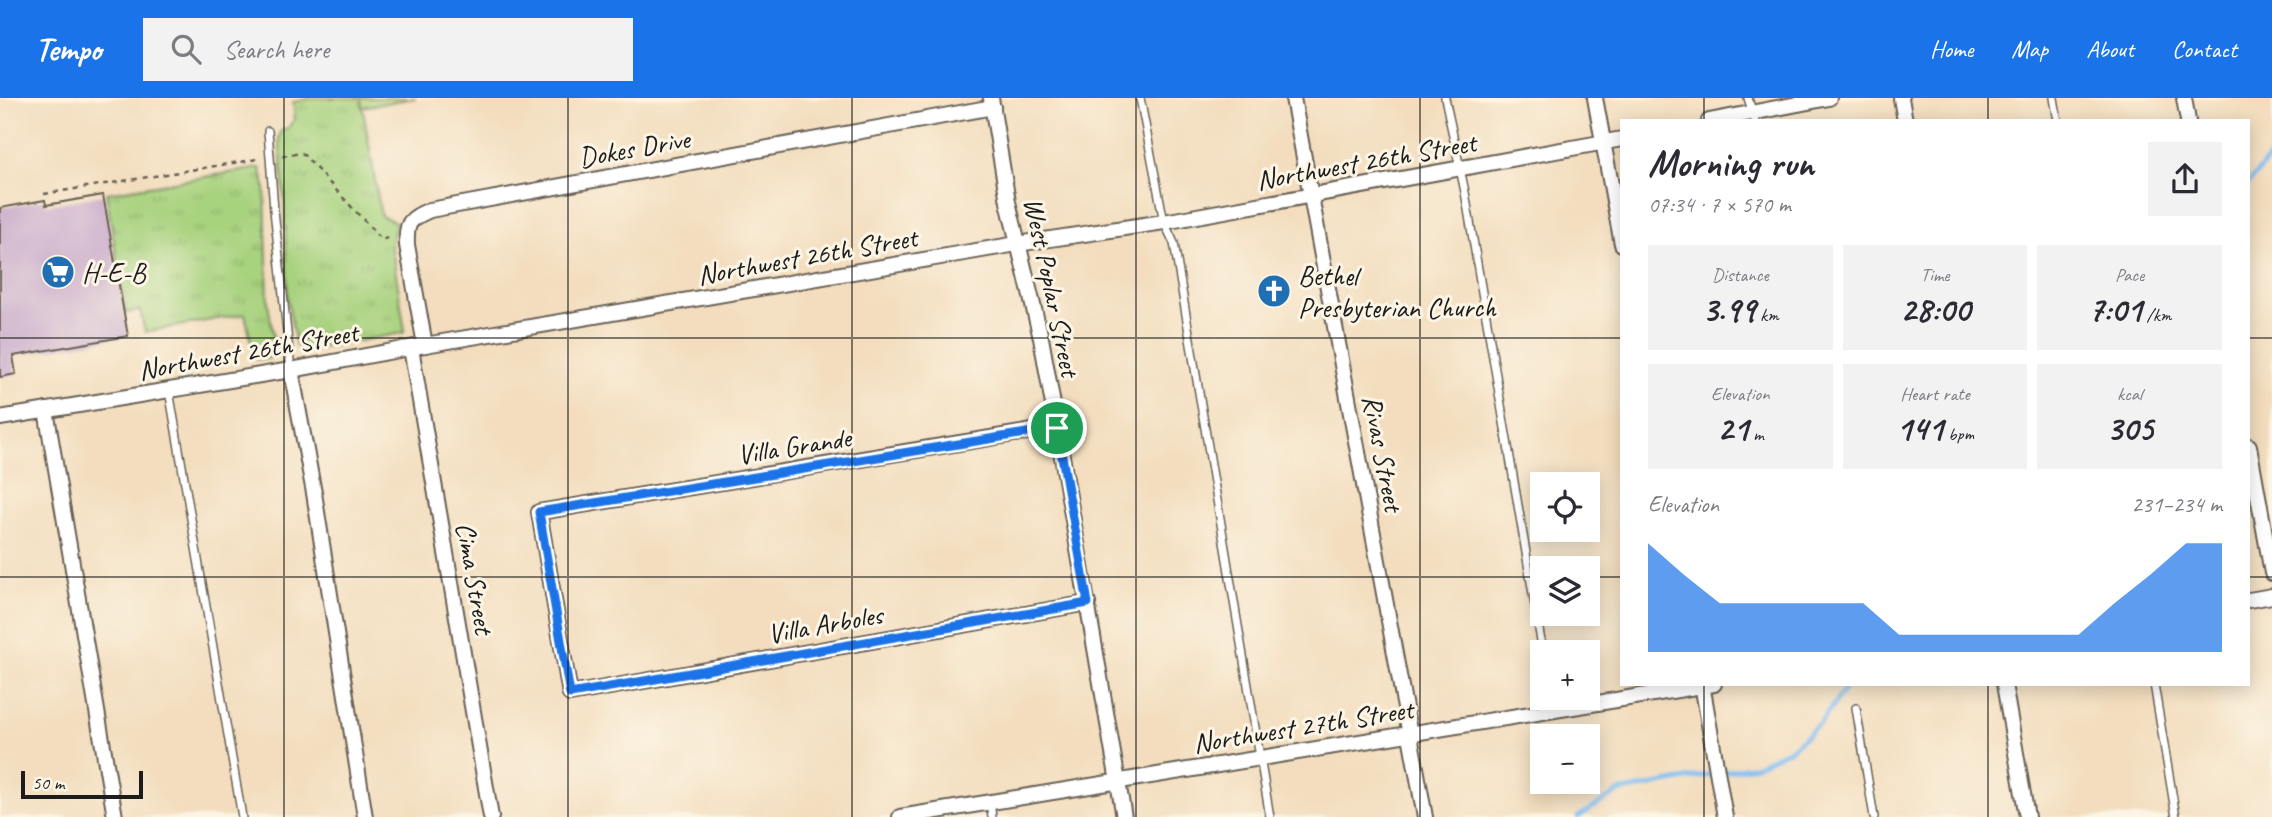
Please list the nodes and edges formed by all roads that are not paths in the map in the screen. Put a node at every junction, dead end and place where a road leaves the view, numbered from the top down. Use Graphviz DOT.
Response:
graph roads {
  1 [pos="1140,98"];
  2 [pos="1293,98"];
  3 [pos="1445,98"];
  4 [pos="1595,98"];
  5 [pos="1829,98"];
  6 [pos="1901,98"];
  7 [pos="2054,98"];
  8 [pos="2184,98"];
  9 [pos="992,102"];
  10 [pos="1752,110"];
  11 [pos="1717,119"];
  12 [pos="1905,119"];
  13 [pos="2058,119"];
  14 [pos="2188,119"];
  15 [pos="268,131"];
  16 [pos="1620,139"];
  17 [pos="1604,143"];
  18 [pos="1458,170"];
  19 [pos="1310,195"];
  20 [pos="1164,222"];
  21 [pos="1620,233"];
  22 [pos="1017,244"];
  23 [pos="418,347"];
  24 [pos="291,370"];
  25 [pos="169,390"];
  26 [pos="46,410"];
  27 [pos="0,418"];
  28 [pos="1057,428"];
  29 [pos="2250,452"];
  30 [pos="2272,573"];
  31 [pos="2272,596"];
  32 [pos="2250,600"];
  33 [pos="1088,603"];
  34 [pos="1541,640"];
  35 [pos="1698,686"];
  36 [pos="1706,686"];
  37 [pos="2004,686"];
  38 [pos="2154,686"];
  39 [pos="570,694"];
  40 [pos="1600,698"];
  41 [pos="1530,708"];
  42 [pos="1856,708"];
  43 [pos="1410,733"];
  44 [pos="1259,758"];
  45 [pos="1118,781"];
  46 [pos="991,810"];
  47 [pos="115,817"];
  48 [pos="242,817"];
  49 [pos="365,817"];
  50 [pos="491,817"];
  51 [pos="900,817"];
  52 [pos="1124,817"];
  53 [pos="1270,817"];
  54 [pos="1425,817"];
  55 [pos="1725,817"];
  56 [pos="1874,817"];
  57 [pos="2027,817"];
  58 [pos="2176,817"];
  1 -- 20 [label="lane"];
  2 -- 19 [label="street, Rivas Street"];
  3 -- 18 [label="lane"];
  4 -- 17 [label="street"];
  5 -- 10 [label="street"];
  6 -- 12 [label="street"];
  7 -- 13 [label="lane"];
  8 -- 14 [label="street"];
  9 -- 22 [label="street, West Poplar Street"];
  9 -- 23 [label="street, Dokes Drive"];
  10 -- 11 [label="street"];
  15 -- 24 [label="lane"];
  16 -- 17 [label="street, Northwest 26th Street"];
  17 -- 18 [label="street, Northwest 26th Street"];
  17 -- 21 [label="street"];
  18 -- 19 [label="street, Northwest 26th Street"];
  18 -- 34 [label="lane"];
  19 -- 20 [label="street, Northwest 26th Street"];
  19 -- 43 [label="street, Rivas Street"];
  20 -- 22 [label="street, Northwest 26th Street"];
  20 -- 44 [label="lane"];
  22 -- 23 [label="street, Northwest 26th Street"];
  22 -- 28 [label="street, West Poplar Street"];
  23 -- 24 [label="street, Northwest 26th Street"];
  23 -- 50 [label="street, Cima Street"];
  24 -- 25 [label="street, Northwest 26th Street"];
  24 -- 49 [label="street"];
  25 -- 26 [label="street, Northwest 26th Street"];
  25 -- 48 [label="lane"];
  26 -- 27 [label="street, Northwest 26th Street"];
  26 -- 47 [label="street"];
  28 -- 33 [label="street, West Poplar Street"];
  28 -- 39 [label="street, Villa Grande"];
  29 -- 30 [label="street"];
  31 -- 32 [label="street"];
  33 -- 39 [label="street, Villa Arboles"];
  33 -- 45 [label="street, West Poplar Street"];
  35 -- 40 [label="street, Northwest 27th Street"];
  36 -- 55 [label="street"];
  37 -- 57 [label="street"];
  38 -- 58 [label="lane"];
  41 -- 43 [label="street, Northwest 27th Street"];
  42 -- 56 [label="lane"];
  43 -- 44 [label="street, Northwest 27th Street"];
  43 -- 54 [label="street, Rivas Street"];
  44 -- 45 [label="street, Northwest 27th Street"];
  44 -- 53 [label="lane"];
  45 -- 46 [label="street, Northwest 27th Street"];
  45 -- 52 [label="street, West Poplar Street"];
  46 -- 51 [label="street, Northwest 27th Street"];
}
